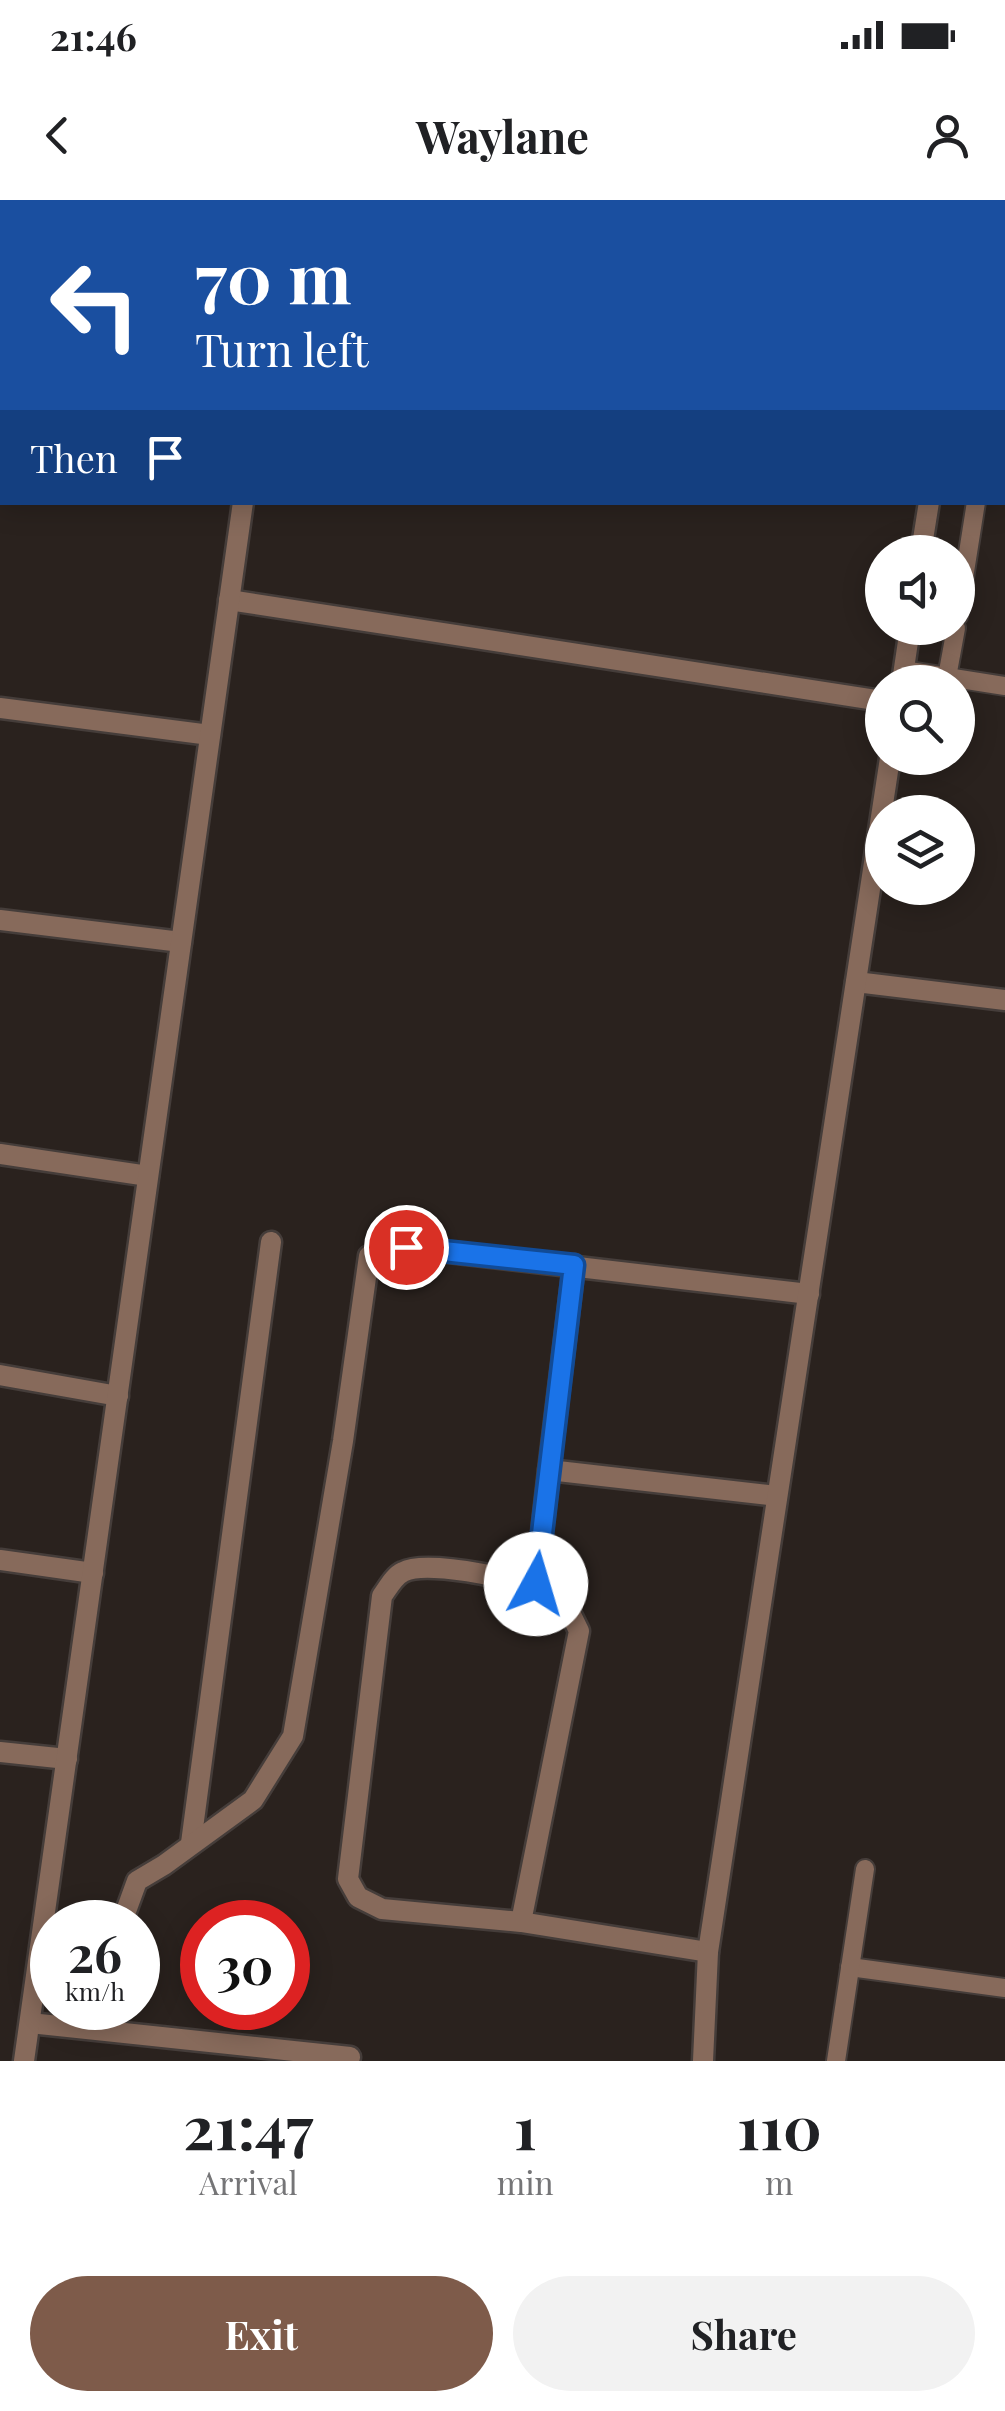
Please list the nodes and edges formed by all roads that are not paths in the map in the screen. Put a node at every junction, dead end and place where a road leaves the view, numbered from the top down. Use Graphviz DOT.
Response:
graph roads {
  1 [pos="243,505"];
  2 [pos="929,505"];
  3 [pos="976,505"];
  4 [pos="924,535"];
  5 [pos="971,535"];
  6 [pos="229,600"];
  7 [pos="975,681"];
  8 [pos="1005,686"];
  9 [pos="865,698"];
  10 [pos="0,708"];
  11 [pos="210,735"];
  12 [pos="887,775"];
  13 [pos="0,920"];
  14 [pos="181,942"];
  15 [pos="856,982"];
  16 [pos="1005,1000"];
  17 [pos="0,1154"];
  18 [pos="148,1176"];
  19 [pos="272,1242"];
  20 [pos="406,1247"];
  21 [pos="369,1256"];
  22 [pos="574,1265"];
  23 [pos="808,1294"];
  24 [pos="0,1375"];
  25 [pos="118,1396"];
  26 [pos="549,1470"];
  27 [pos="778,1496"];
  28 [pos="0,1560"];
  29 [pos="93,1573"];
  30 [pos="536,1584"];
  31 [pos="0,1752"];
  32 [pos="67,1759"];
  33 [pos="192,1842"];
  34 [pos="864,1868"];
  35 [pos="51,1900"];
  36 [pos="130,1900"];
  37 [pos="521,1922"];
  38 [pos="708,1952"];
  39 [pos="850,1967"];
  40 [pos="1005,1988"];
  41 [pos="30,2022"];
  42 [pos="103,2030"];
  43 [pos="350,2057"];
  44 [pos="24,2061"];
  45 [pos="703,2061"];
  46 [pos="836,2061"];
  1 -- 6 [label="street"];
  2 -- 4 [label="street"];
  3 -- 5 [label="lane"];
  6 -- 9 [label="street"];
  6 -- 11 [label="street"];
  7 -- 8 [label="lane"];
  10 -- 11 [label="street"];
  11 -- 14 [label="street"];
  12 -- 15 [label="street"];
  13 -- 14 [label="street"];
  14 -- 18 [label="street"];
  15 -- 16 [label="street"];
  15 -- 23 [label="street"];
  17 -- 18 [label="street"];
  18 -- 25 [label="street"];
  19 -- 33 [label="street"];
  20 -- 22 [label="street"];
  21 -- 33 [label="street"];
  22 -- 23 [label="street"];
  22 -- 26 [label="street"];
  23 -- 27 [label="street"];
  24 -- 25 [label="street"];
  25 -- 29 [label="street"];
  26 -- 27 [label="street"];
  26 -- 30 [label="street"];
  27 -- 38 [label="street"];
  28 -- 29 [label="street"];
  29 -- 32 [label="street"];
  30 -- 37 [label="street"];
  30 -- 37 [label="street"];
  31 -- 32 [label="street"];
  32 -- 35 [label="street"];
  33 -- 36 [label="street"];
  34 -- 39 [label="lane"];
  37 -- 38 [label="street"];
  38 -- 45 [label="street"];
  39 -- 40 [label="lane"];
  39 -- 46 [label="lane"];
  41 -- 44 [label="street"];
  42 -- 43 [label="street"];
}
